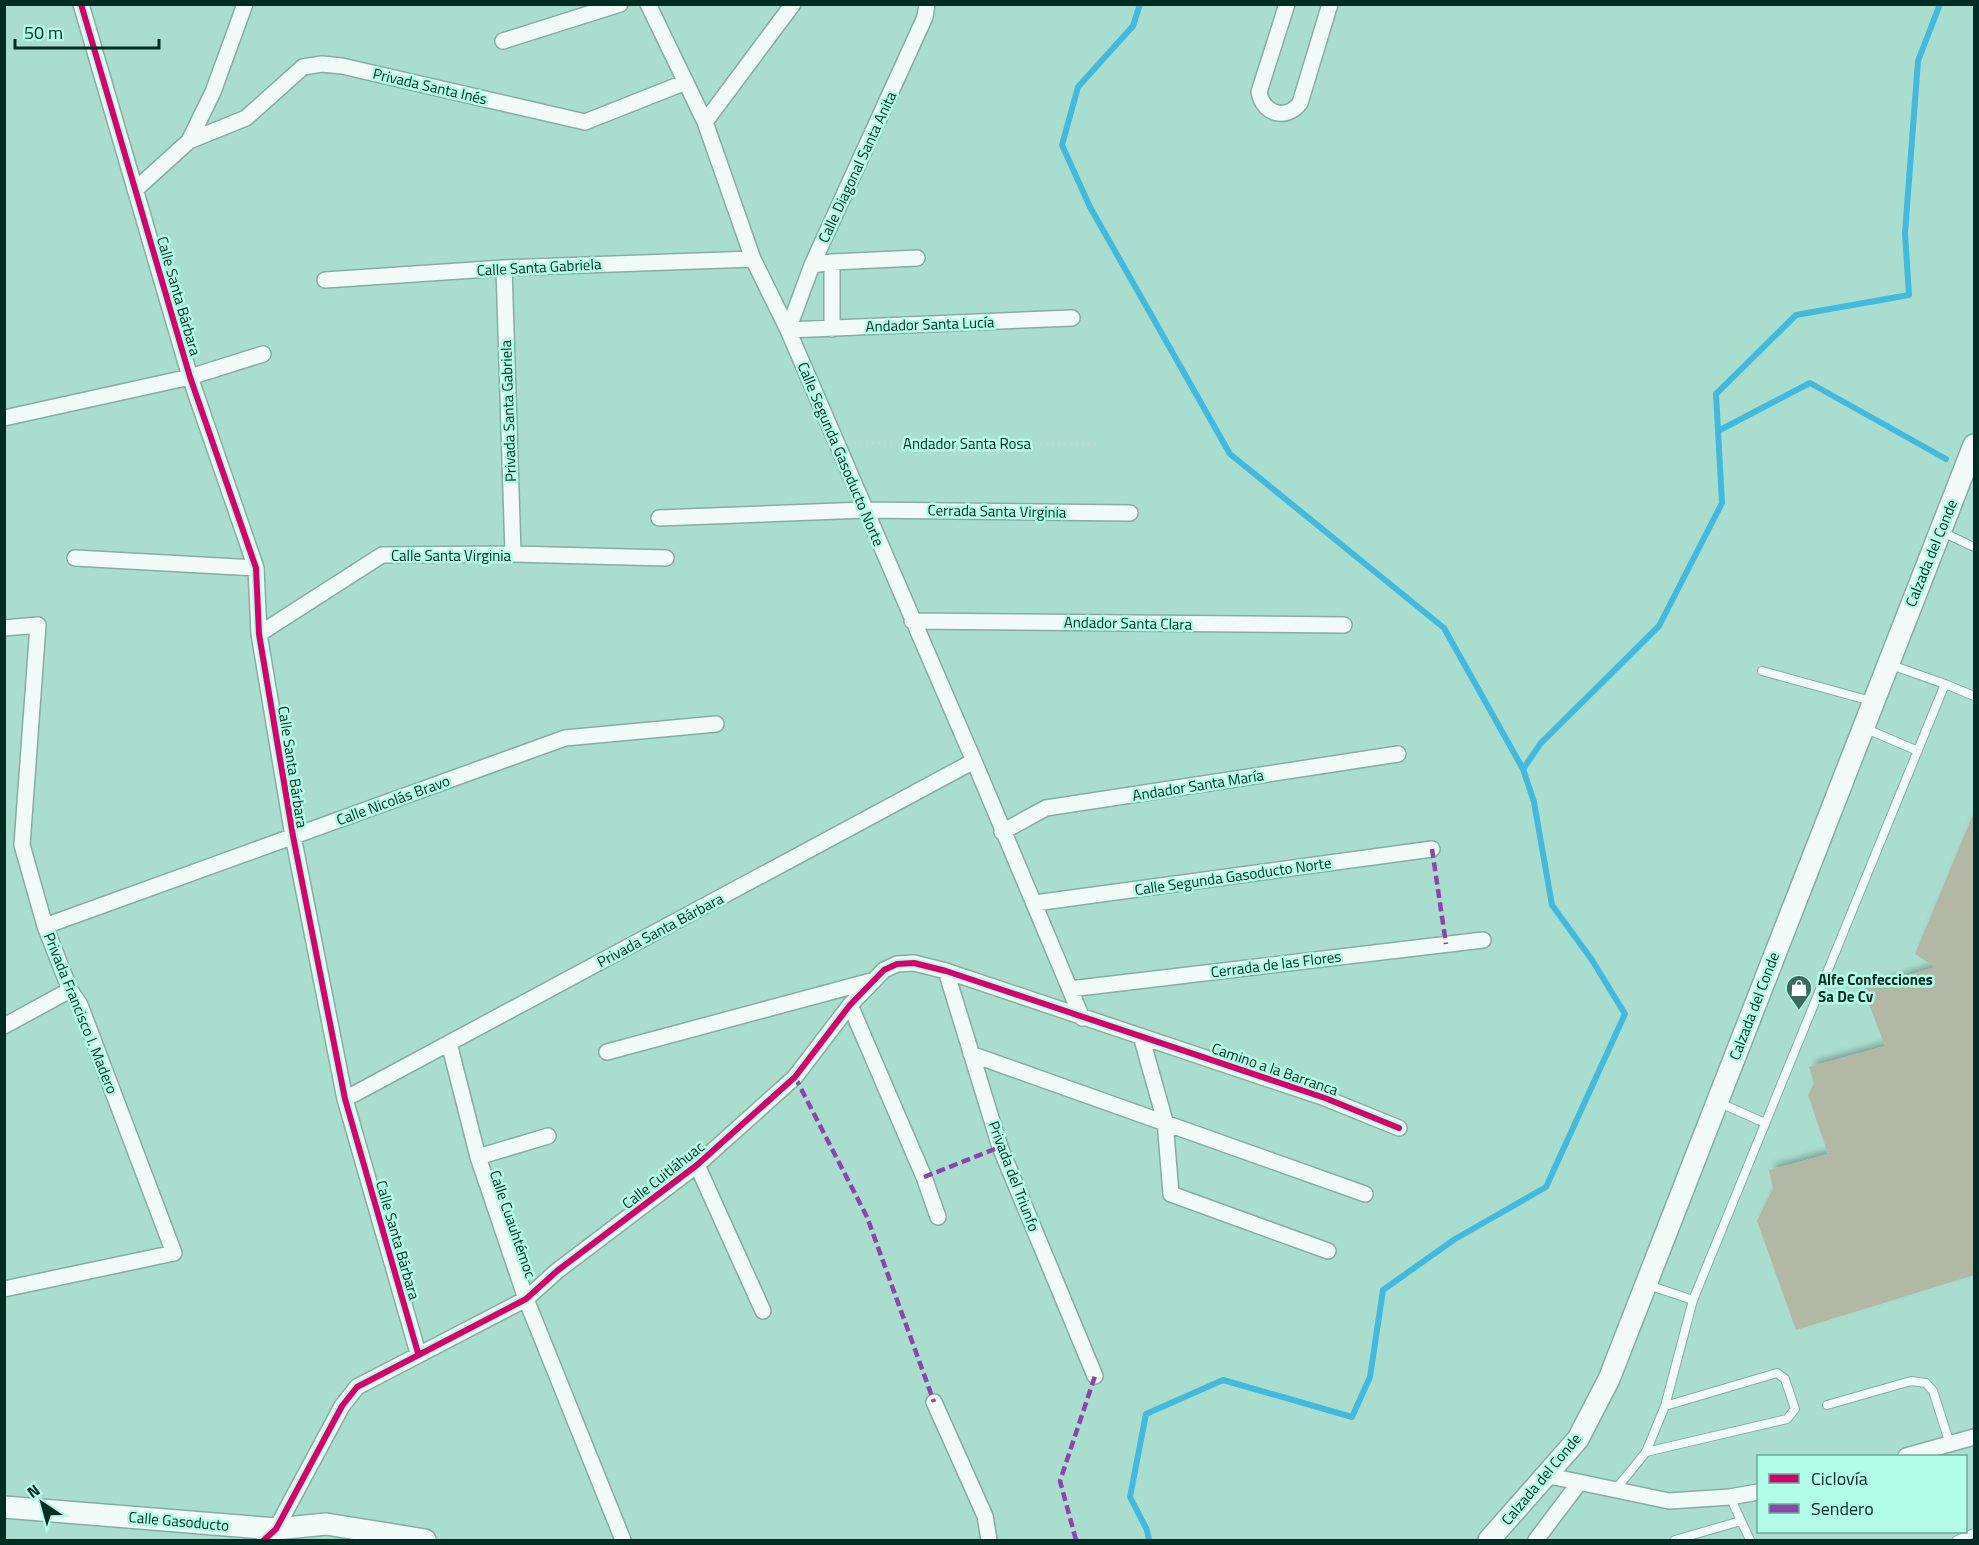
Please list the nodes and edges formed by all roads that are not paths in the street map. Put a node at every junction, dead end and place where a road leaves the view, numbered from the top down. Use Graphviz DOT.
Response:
graph roads {
  1 [pos="81,4"];
  2 [pos="245,4"];
  3 [pos="620,4"];
  4 [pos="648,4"];
  5 [pos="793,4"];
  6 [pos="927,4"];
  7 [pos="1287,4"];
  8 [pos="1330,4"];
  9 [pos="503,41"];
  10 [pos="686,82"];
  11 [pos="705,123"];
  12 [pos="189,141"];
  13 [pos="135,190"];
  14 [pos="917,258"];
  15 [pos="753,259"];
  16 [pos="832,262"];
  17 [pos="812,266"];
  18 [pos="504,267"];
  19 [pos="326,280"];
  20 [pos="1072,318"];
  21 [pos="832,329"];
  22 [pos="788,330"];
  23 [pos="263,354"];
  24 [pos="190,376"];
  25 [pos="4,418"];
  26 [pos="1974,445"];
  27 [pos="865,510"];
  28 [pos="1130,513"];
  29 [pos="659,518"];
  30 [pos="1940,531"];
  31 [pos="1974,547"];
  32 [pos="513,554"];
  33 [pos="75,558"];
  34 [pos="666,558"];
  35 [pos="256,568"];
  36 [pos="912,621"];
  37 [pos="1344,625"];
  38 [pos="4,628"];
  39 [pos="259,634"];
  40 [pos="1887,664"];
  41 [pos="1762,671"];
  42 [pos="1945,684"];
  43 [pos="1974,696"];
  44 [pos="1872,702"];
  45 [pos="716,724"];
  46 [pos="1862,727"];
  47 [pos="1917,751"];
  48 [pos="1398,754"];
  49 [pos="974,761"];
  50 [pos="1002,832"];
  51 [pos="293,836"];
  52 [pos="1432,849"];
  53 [pos="1035,903"];
  54 [pos="45,926"];
  55 [pos="1483,940"];
  56 [pos="946,971"];
  57 [pos="871,981"];
  58 [pos="1070,989"];
  59 [pos="70,990"];
  60 [pos="850,1005"];
  61 [pos="1082,1018"];
  62 [pos="4,1026"];
  63 [pos="1141,1036"];
  64 [pos="449,1043"];
  65 [pos="607,1052"];
  66 [pos="971,1054"];
  67 [pos="345,1099"];
  68 [pos="1717,1101"];
  69 [pos="1165,1121"];
  70 [pos="1766,1123"];
  71 [pos="1399,1128"];
  72 [pos="548,1136"];
  73 [pos="478,1157"];
  74 [pos="697,1165"];
  75 [pos="1365,1194"];
  76 [pos="938,1217"];
  77 [pos="1328,1251"];
  78 [pos="1646,1284"];
  79 [pos="4,1289"];
  80 [pos="526,1299"];
  81 [pos="1693,1300"];
  82 [pos="764,1311"];
  83 [pos="418,1353"];
  84 [pos="1095,1376"];
  85 [pos="934,1402"];
  86 [pos="1827,1405"];
  87 [pos="1665,1406"];
  88 [pos="1974,1437"];
  89 [pos="1950,1444"];
  90 [pos="1647,1452"];
  91 [pos="1910,1455"];
  92 [pos="1545,1475"];
  93 [pos="1579,1483"];
  94 [pos="1615,1490"];
  95 [pos="1757,1492"];
  96 [pos="1730,1497"];
  97 [pos="4,1507"];
  98 [pos="1741,1521"];
  99 [pos="329,1532"];
  100 [pos="1974,1533"];
  101 [pos="273,1537"];
  102 [pos="425,1540"];
  103 [pos="623,1540"];
  104 [pos="989,1540"];
  105 [pos="1489,1540"];
  106 [pos="1536,1540"];
  107 [pos="1675,1540"];
  108 [pos="1750,1540"];
  109 [pos="1957,1540"];
  1 -- 13 [label="street, Calle Santa Bárbara"];
  2 -- 12 [label="street"];
  3 -- 9 [label="street"];
  4 -- 10 [label="street, Calle Segunda Gasoducto Norte"];
  5 -- 11 [label="street"];
  6 -- 17 [label="street, Calle Diagonal Santa Anita"];
  7 -- 8 [label="street"];
  10 -- 11 [label="street, Calle Segunda Gasoducto Norte"];
  10 -- 12 [label="street, Privada Santa Inés"];
  11 -- 15 [label="street, Calle Segunda Gasoducto Norte"];
  12 -- 13 [label="street"];
  13 -- 24 [label="street, Calle Santa Bárbara"];
  14 -- 16 [label="street"];
  15 -- 18 [label="street, Calle Santa Gabriela"];
  15 -- 22 [label="street, Calle Segunda Gasoducto Norte"];
  16 -- 17 [label="street"];
  16 -- 21 [label="street"];
  17 -- 22 [label="street, Calle Diagonal Santa Anita"];
  18 -- 19 [label="street, Calle Santa Gabriela"];
  18 -- 32 [label="street, Privada Santa Gabriela"];
  20 -- 21 [label="street, Andador Santa Lucía"];
  21 -- 22 [label="street, Andador Santa Lucía"];
  22 -- 27 [label="street, Calle Segunda Gasoducto Norte"];
  23 -- 24 [label="street"];
  24 -- 25 [label="street"];
  24 -- 35 [label="street, Calle Santa Bárbara"];
  26 -- 30 [label="street, Calzada del Conde"];
  27 -- 28 [label="street, Cerrada Santa Virginia"];
  27 -- 29 [label="street"];
  27 -- 36 [label="street, Calle Segunda Gasoducto Norte"];
  30 -- 31 [label="lane"];
  30 -- 40 [label="street, Calzada del Conde"];
  32 -- 34 [label="street, Calle Santa Virginia"];
  32 -- 39 [label="street, Calle Santa Virginia"];
  33 -- 35 [label="street"];
  35 -- 39 [label="street, Calle Santa Bárbara"];
  36 -- 37 [label="street, Andador Santa Clara"];
  36 -- 49 [label="street, Calle Segunda Gasoducto Norte"];
  38 -- 54 [label="street, Privada Francisco I. Madero"];
  39 -- 51 [label="street, Calle Santa Bárbara"];
  40 -- 42 [label="lane"];
  40 -- 44 [label="street, Calzada del Conde"];
  41 -- 44 [label="lane"];
  42 -- 43 [label="lane"];
  42 -- 47 [label="lane"];
  44 -- 46 [label="street, Calzada del Conde"];
  45 -- 51 [label="street, Calle Nicolás Bravo"];
  46 -- 47 [label="lane"];
  46 -- 68 [label="street, Calzada del Conde"];
  47 -- 70 [label="lane"];
  48 -- 50 [label="street, Andador Santa María"];
  49 -- 50 [label="street, Calle Segunda Gasoducto Norte"];
  49 -- 64 [label="street, Privada Santa Bárbara"];
  50 -- 53 [label="street, Calle Segunda Gasoducto Norte"];
  51 -- 54 [label="street, Calle Nicolás Bravo"];
  51 -- 67 [label="street, Calle Santa Bárbara"];
  52 -- 53 [label="street, Calle Segunda Gasoducto Norte"];
  53 -- 58 [label="street, Calle Segunda Gasoducto Norte"];
  54 -- 59 [label="street, Privada Francisco I. Madero"];
  55 -- 58 [label="street, Cerrada de las Flores"];
  56 -- 57 [label="street, Calle Cuitláhuac"];
  56 -- 61 [label="street, Calle Cuitláhuac"];
  56 -- 66 [label="street, Privada del Triunfo"];
  57 -- 60 [label="street, Calle Cuitláhuac"];
  57 -- 65 [label="street"];
  58 -- 61 [label="street, Calle Segunda Gasoducto Norte"];
  59 -- 62 [label="street"];
  59 -- 79 [label="street, Privada Francisco I. Madero"];
  60 -- 74 [label="street, Calle Cuitláhuac"];
  60 -- 76 [label="street"];
  61 -- 63 [label="street, Calle Cuitláhuac"];
  63 -- 69 [label="street"];
  63 -- 71 [label="street, Camino a la Barranca"];
  64 -- 67 [label="street, Privada Santa Bárbara"];
  64 -- 73 [label="street, Calle Cuauhtémoc"];
  66 -- 69 [label="street"];
  66 -- 84 [label="street, Privada del Triunfo"];
  67 -- 83 [label="street, Calle Santa Bárbara"];
  68 -- 70 [label="lane"];
  68 -- 78 [label="street, Calzada del Conde"];
  69 -- 75 [label="street"];
  69 -- 77 [label="street"];
  70 -- 81 [label="lane"];
  72 -- 73 [label="street"];
  73 -- 80 [label="street, Calle Cuauhtémoc"];
  74 -- 80 [label="street, Calle Cuitláhuac"];
  74 -- 82 [label="street"];
  78 -- 81 [label="lane"];
  78 -- 92 [label="street, Calzada del Conde"];
  80 -- 83 [label="street, Calle Cuitláhuac"];
  80 -- 103 [label="street, Calle Cuauhtémoc"];
  81 -- 87 [label="lane"];
  83 -- 101 [label="street, Calle Cuitláhuac"];
  85 -- 104 [label="street"];
  86 -- 89 [label="lane"];
  87 -- 90 [label="lane"];
  87 -- 90 [label="lane"];
  88 -- 89 [label="street"];
  89 -- 91 [label="street"];
  90 -- 94 [label="lane"];
  92 -- 93 [label="street"];
  92 -- 105 [label="street, Calzada del Conde"];
  93 -- 94 [label="street"];
  93 -- 106 [label="street"];
  94 -- 96 [label="street"];
  95 -- 96 [label="street"];
  96 -- 98 [label="lane"];
  97 -- 101 [label="street, Calle Gasoducto"];
  98 -- 107 [label="lane"];
  98 -- 108 [label="lane"];
  99 -- 101 [label="street, Calle Gasoducto"];
  99 -- 102 [label="street, Calle Gasoducto"];
  100 -- 109 [label="lane"];
}
